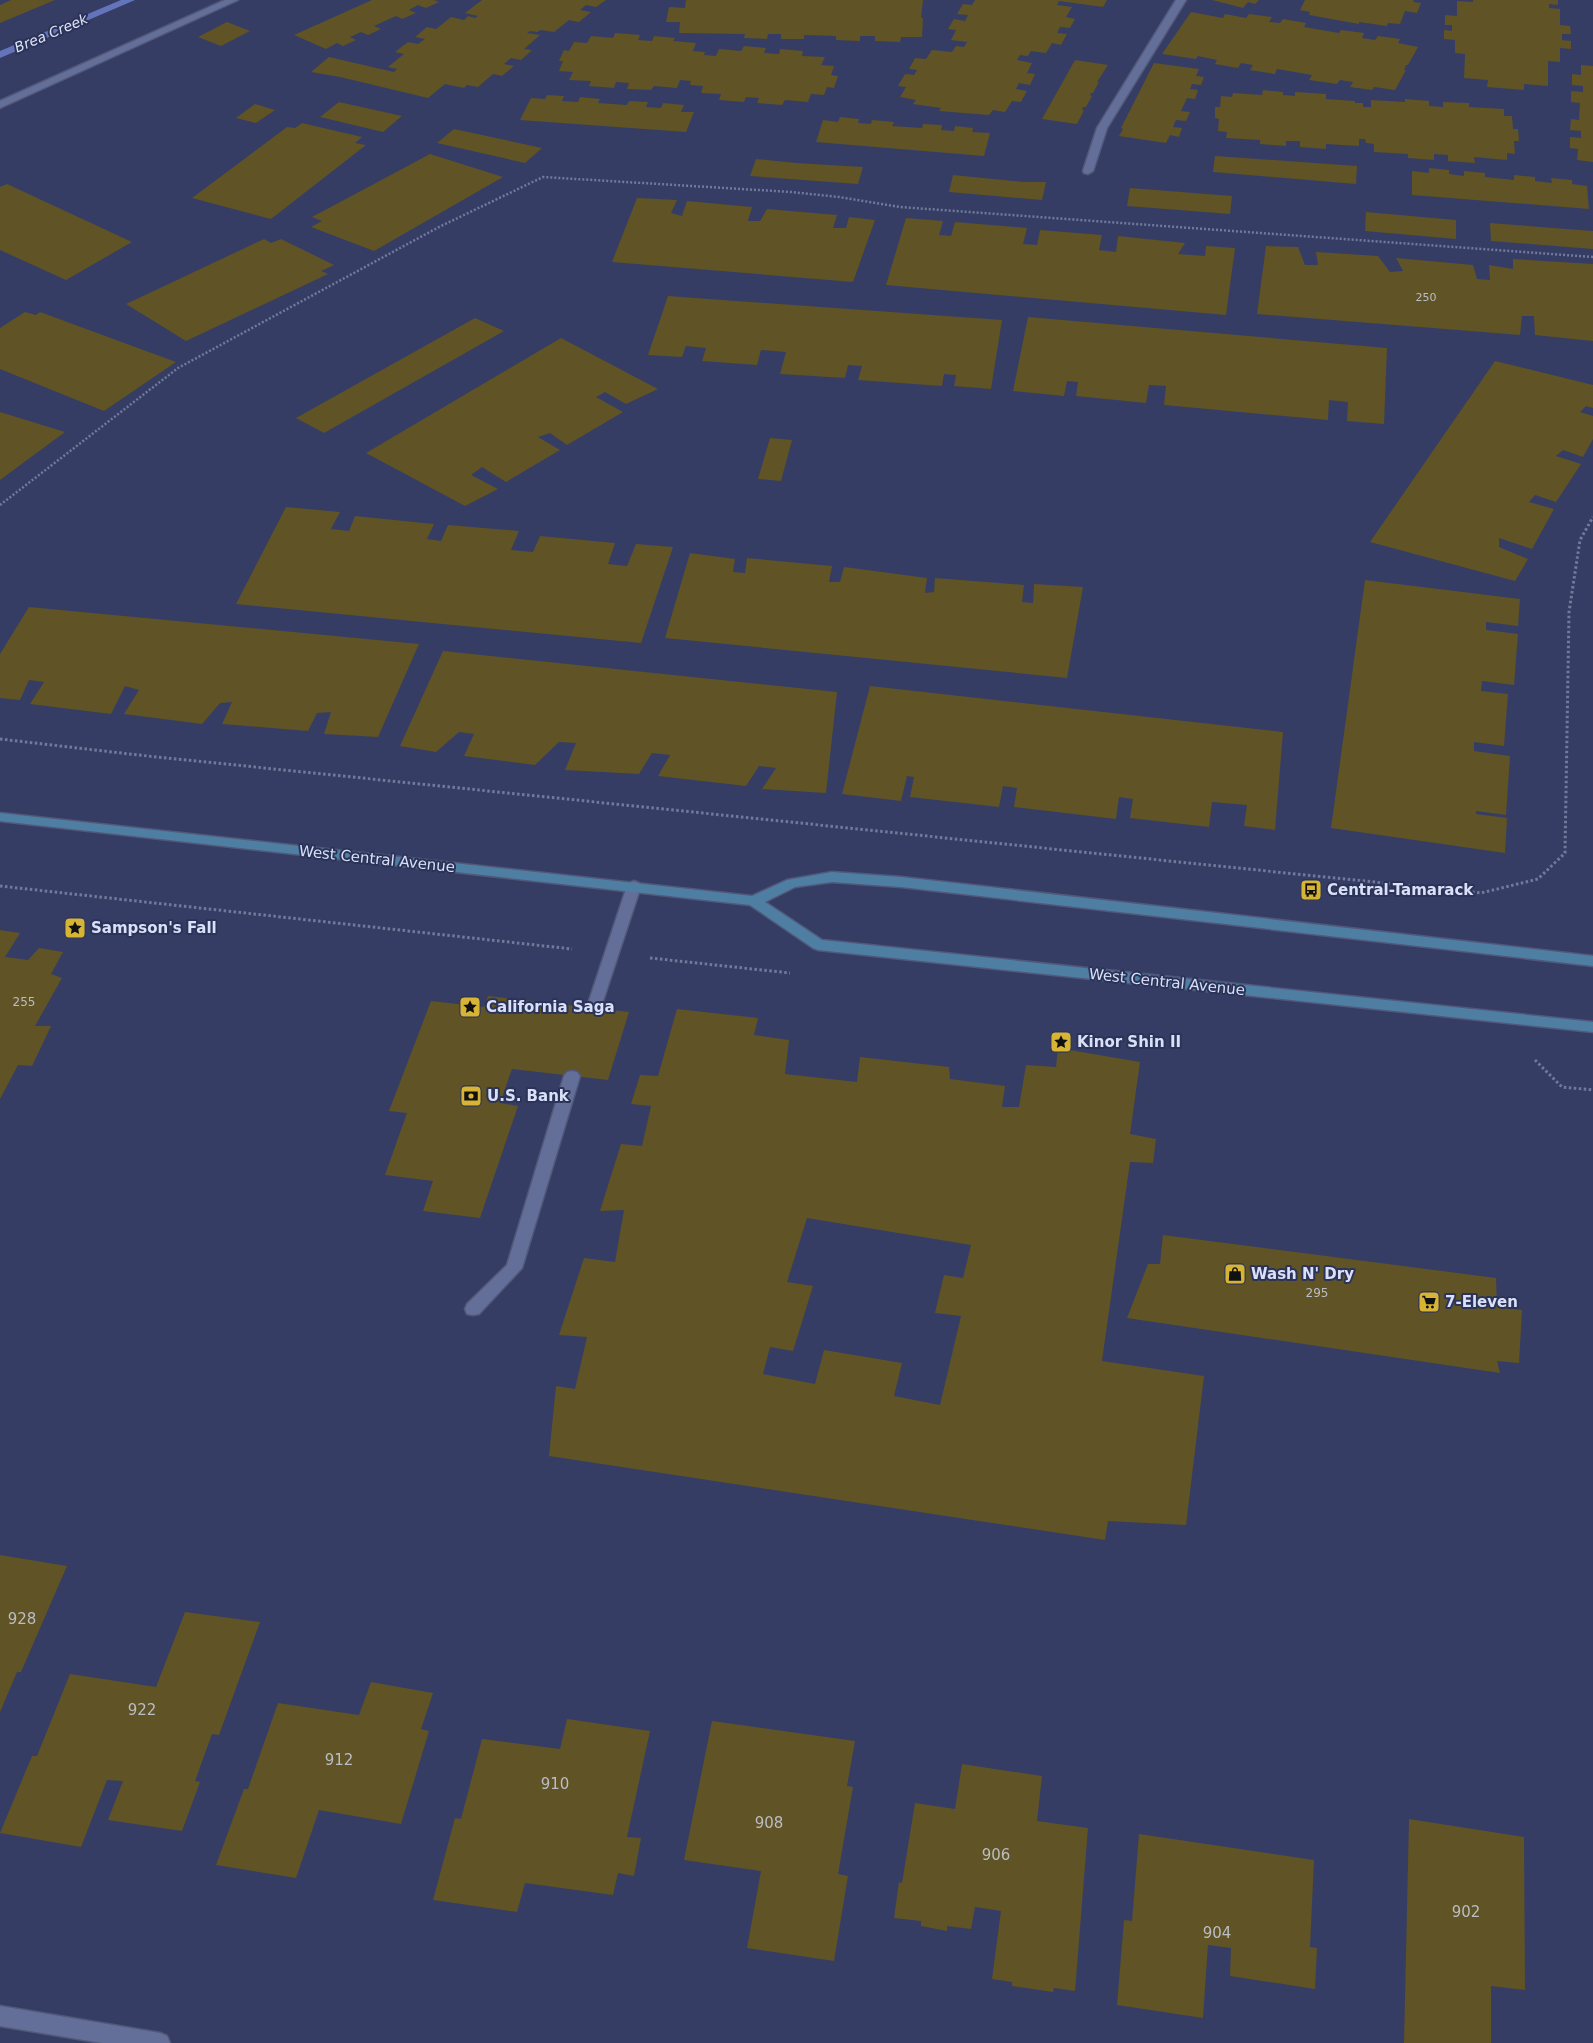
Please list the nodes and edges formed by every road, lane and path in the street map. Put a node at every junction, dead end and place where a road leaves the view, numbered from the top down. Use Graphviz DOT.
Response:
graph roads {
  1 [pos="233,0"];
  2 [pos="1181,0"];
  3 [pos="0,105"];
  4 [pos="1088,171"];
  5 [pos="1593,257"];
  6 [pos="0,505"];
  7 [pos="1593,517"];
  8 [pos="0,739"];
  9 [pos="0,817"];
  10 [pos="634,886"];
  11 [pos="754,901"];
  12 [pos="1593,961"];
  13 [pos="594,1007"];
  14 [pos="1593,1027"];
  15 [pos="572,1076"];
  16 [pos="473,1309"];
  17 [pos="0,2016"];
  18 [pos="160,2043"];
  1 -- 3 [label="street"];
  2 -- 4 [label="street"];
  5 -- 6 [label="path"];
  7 -- 8 [label="path"];
  9 -- 10 [label="main road, West Central Avenue"];
  10 -- 11 [label="main road, West Central Avenue"];
  10 -- 13 [label="street"];
  11 -- 12 [label="main road"];
  11 -- 14 [label="main road, West Central Avenue"];
  15 -- 16 [label="street"];
  17 -- 18 [label="street"];
}
